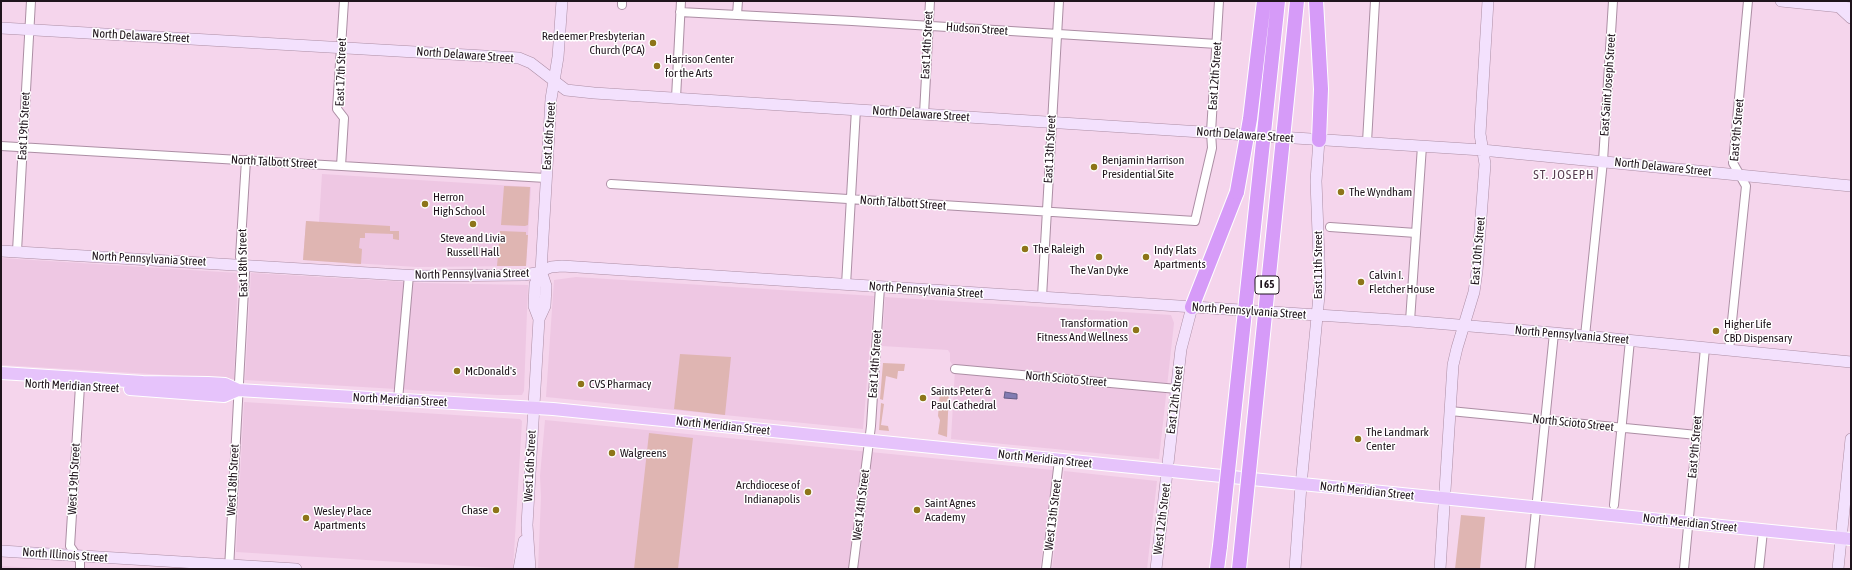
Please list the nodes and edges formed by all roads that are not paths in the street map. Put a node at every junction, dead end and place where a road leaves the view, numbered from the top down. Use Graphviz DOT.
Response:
graph roads {
  1 [pos="31,1"];
  2 [pos="344,1"];
  3 [pos="562,1"];
  4 [pos="681,1"];
  5 [pos="738,1"];
  6 [pos="930,1"];
  7 [pos="1059,1"];
  8 [pos="1219,1"];
  9 [pos="1264,1"];
  10 [pos="1278,1"];
  11 [pos="1297,1"];
  12 [pos="1376,1"];
  13 [pos="1488,1"];
  14 [pos="1613,1"];
  15 [pos="1748,1"];
  16 [pos="1781,1"];
  17 [pos="1836,4"];
  18 [pos="1316,7"];
  19 [pos="1851,8"];
  20 [pos="680,12"];
  21 [pos="737,15"];
  22 [pos="1851,18"];
  23 [pos="928,26"];
  24 [pos="1,28"];
  25 [pos="29,30"];
  26 [pos="1058,34"];
  27 [pos="1217,44"];
  28 [pos="341,47"];
  29 [pos="554,82"];
  30 [pos="676,98"];
  31 [pos="856,109"];
  32 [pos="924,114"];
  33 [pos="1052,122"];
  34 [pos="1211,132"];
  35 [pos="1319,140"];
  36 [pos="1367,142"];
  37 [pos="1,146"];
  38 [pos="1422,146"];
  39 [pos="23,147"];
  40 [pos="1482,150"];
  41 [pos="246,160"];
  42 [pos="1603,161"];
  43 [pos="341,166"];
  44 [pos="1739,175"];
  45 [pos="546,178"];
  46 [pos="611,184"];
  47 [pos="1851,186"];
  48 [pos="851,199"];
  49 [pos="1047,212"];
  50 [pos="1195,221"];
  51 [pos="1330,227"];
  52 [pos="1416,233"];
  53 [pos="1,250"];
  54 [pos="17,252"];
  55 [pos="243,265"];
  56 [pos="541,271"];
  57 [pos="408,275"];
  58 [pos="846,285"];
  59 [pos="880,287"];
  60 [pos="1042,297"];
  61 [pos="1192,307"];
  62 [pos="1317,315"];
  63 [pos="1410,321"];
  64 [pos="1464,325"];
  65 [pos="1554,333"];
  66 [pos="1585,336"];
  67 [pos="1630,340"];
  68 [pos="1705,348"];
  69 [pos="1729,350"];
  70 [pos="1851,362"];
  71 [pos="955,369"];
  72 [pos="1,373"];
  73 [pos="1,382"];
  74 [pos="80,386"];
  75 [pos="1176,389"];
  76 [pos="238,390"];
  77 [pos="398,400"];
  78 [pos="534,408"];
  79 [pos="1450,411"];
  80 [pos="1545,420"];
  81 [pos="1621,428"];
  82 [pos="1697,436"];
  83 [pos="1851,439"];
  84 [pos="869,441"];
  85 [pos="1060,460"];
  86 [pos="1167,470"];
  87 [pos="1301,485"];
  88 [pos="1445,499"];
  89 [pos="1614,505"];
  90 [pos="1536,508"];
  91 [pos="1688,523"];
  92 [pos="526,525"];
  93 [pos="1763,531"];
  94 [pos="1846,538"];
  95 [pos="1,551"];
  96 [pos="76,556"];
  97 [pos="229,567"];
  98 [pos="519,568"];
  99 [pos="1218,568"];
  100 [pos="80,569"];
  101 [pos="296,569"];
  102 [pos="530,569"];
  103 [pos="853,569"];
  104 [pos="1046,569"];
  105 [pos="1156,569"];
  106 [pos="1239,569"];
  107 [pos="1295,569"];
  108 [pos="1440,569"];
  109 [pos="1530,569"];
  110 [pos="1684,569"];
  111 [pos="1760,569"];
  112 [pos="1838,569"];
  1 -- 25 [label="street, East 19th Street"];
  2 -- 28 [label="street, East 17th Street"];
  3 -- 29 [label="main road, East 16th Street"];
  4 -- 20 [label="street"];
  5 -- 21 [label="street"];
  6 -- 23 [label="street, East 14th Street"];
  7 -- 26 [label="street, East 13th Street"];
  8 -- 27 [label="street, East 12th Street"];
  9 -- 61 [label="highway, bridge"];
  10 -- 99 [label="highway, I 65, bridge"];
  11 -- 106 [label="highway, I 65, bridge"];
  12 -- 36 [label="street"];
  13 -- 40 [label="main road, East 10th Street"];
  14 -- 42 [label="street, East Saint Joseph Street"];
  15 -- 44 [label="street, East 9th Street"];
  16 -- 17 [label="main road"];
  17 -- 19 [label="main road"];
  17 -- 22 [label="main road"];
  18 -- 35 [label="highway"];
  20 -- 21 [label="street, Hudson Street"];
  20 -- 30 [label="street"];
  21 -- 23 [label="street, Hudson Street"];
  23 -- 26 [label="street, Hudson Street"];
  23 -- 32 [label="street, East 14th Street"];
  24 -- 25 [label="main road, North Delaware Street"];
  25 -- 28 [label="main road, North Delaware Street"];
  25 -- 39 [label="street, East 19th Street"];
  26 -- 27 [label="street, Hudson Street"];
  26 -- 33 [label="street, East 13th Street"];
  27 -- 34 [label="street, East 12th Street"];
  28 -- 29 [label="main road, North Delaware Street"];
  28 -- 43 [label="street, East 17th Street"];
  29 -- 30 [label="main road, North Delaware Street"];
  29 -- 45 [label="main road, East 16th Street"];
  30 -- 31 [label="main road, North Delaware Street"];
  31 -- 32 [label="main road, North Delaware Street"];
  31 -- 48 [label="street"];
  32 -- 33 [label="main road, North Delaware Street"];
  33 -- 34 [label="main road, North Delaware Street"];
  33 -- 49 [label="street, East 13th Street"];
  34 -- 35 [label="main road, North Delaware Street"];
  34 -- 50 [label="street, East 12th Street"];
  35 -- 36 [label="main road, North Delaware Street"];
  35 -- 62 [label="main road, East 11th Street"];
  36 -- 38 [label="main road, North Delaware Street"];
  37 -- 39 [label="street, North Talbott Street"];
  38 -- 40 [label="main road, North Delaware Street"];
  38 -- 52 [label="street"];
  39 -- 41 [label="street, North Talbott Street"];
  39 -- 54 [label="street, East 19th Street"];
  40 -- 42 [label="main road, North Delaware Street"];
  40 -- 64 [label="main road, East 10th Street"];
  41 -- 43 [label="street, North Talbott Street"];
  41 -- 55 [label="street, East 18th Street"];
  42 -- 44 [label="main road, North Delaware Street"];
  42 -- 66 [label="street, East Saint Joseph Street"];
  43 -- 45 [label="street, North Talbott Street"];
  44 -- 47 [label="main road, North Delaware Street"];
  44 -- 69 [label="street, East 9th Street"];
  45 -- 56 [label="main road, East 16th Street"];
  46 -- 48 [label="street, North Talbott Street"];
  48 -- 49 [label="street, North Talbott Street"];
  48 -- 58 [label="street"];
  49 -- 50 [label="street, North Talbott Street"];
  49 -- 60 [label="street, East 13th Street"];
  51 -- 52 [label="street"];
  52 -- 63 [label="street"];
  53 -- 54 [label="main road, North Pennsylvania Street"];
  54 -- 55 [label="main road, North Pennsylvania Street"];
  55 -- 57 [label="main road, North Pennsylvania Street"];
  55 -- 76 [label="street, East 18th Street"];
  56 -- 57 [label="main road, North Pennsylvania Street"];
  56 -- 58 [label="main road, North Pennsylvania Street"];
  56 -- 78 [label="main road, East 16th Street"];
  57 -- 77 [label="street"];
  58 -- 59 [label="main road, North Pennsylvania Street"];
  59 -- 60 [label="main road, North Pennsylvania Street"];
  59 -- 84 [label="street, East 14th Street"];
  60 -- 61 [label="main road, North Pennsylvania Street"];
  61 -- 62 [label="main road, North Pennsylvania Street"];
  61 -- 75 [label="main road, East 12th Street"];
  62 -- 63 [label="main road, North Pennsylvania Street"];
  62 -- 87 [label="main road, East 11th Street"];
  63 -- 64 [label="main road, North Pennsylvania Street"];
  64 -- 65 [label="main road, North Pennsylvania Street"];
  64 -- 79 [label="main road, East 10th Street"];
  65 -- 66 [label="main road, North Pennsylvania Street"];
  65 -- 80 [label="street"];
  66 -- 67 [label="main road, North Pennsylvania Street"];
  67 -- 68 [label="main road, North Pennsylvania Street"];
  67 -- 81 [label="street"];
  68 -- 69 [label="main road, North Pennsylvania Street"];
  68 -- 82 [label="street, East 9th Street"];
  69 -- 70 [label="main road, North Pennsylvania Street"];
  71 -- 75 [label="street, North Scioto Street"];
  72 -- 76 [label="main road, North Meridian Street"];
  73 -- 74 [label="main road, North Meridian Street"];
  74 -- 76 [label="main road, North Meridian Street"];
  74 -- 96 [label="street, West 19th Street"];
  75 -- 86 [label="main road, East 12th Street"];
  76 -- 77 [label="main road, North Meridian Street"];
  76 -- 97 [label="street, West 18th Street"];
  77 -- 78 [label="main road, North Meridian Street"];
  78 -- 84 [label="main road, North Meridian Street"];
  78 -- 92 [label="main road, West 16th Street"];
  79 -- 80 [label="street, North Scioto Street"];
  79 -- 88 [label="main road, East 10th Street"];
  80 -- 81 [label="street, North Scioto Street"];
  80 -- 90 [label="street"];
  81 -- 82 [label="street, North Scioto Street"];
  81 -- 89 [label="street"];
  82 -- 91 [label="street, East 9th Street"];
  83 -- 94 [label="main road"];
  84 -- 85 [label="main road, North Meridian Street"];
  84 -- 103 [label="street, West 14th Street"];
  85 -- 86 [label="main road, North Meridian Street"];
  85 -- 104 [label="street, West 13th Street"];
  86 -- 87 [label="main road, North Meridian Street"];
  86 -- 105 [label="main road, West 12th Street"];
  87 -- 88 [label="main road, North Meridian Street"];
  87 -- 107 [label="main road, East 11th Street"];
  88 -- 90 [label="main road, North Meridian Street"];
  88 -- 108 [label="main road, East 10th Street"];
  90 -- 91 [label="main road, North Meridian Street"];
  90 -- 109 [label="street"];
  91 -- 93 [label="main road, North Meridian Street"];
  91 -- 110 [label="street, East 9th Street"];
  92 -- 98 [label="main road, West 16th Street"];
  92 -- 102 [label="main road, West 16th Street"];
  93 -- 94 [label="main road, North Meridian Street"];
  93 -- 111 [label="street"];
  94 -- 112 [label="main road"];
  95 -- 96 [label="main road, North Illinois Street"];
  96 -- 97 [label="main road, North Illinois Street"];
  96 -- 100 [label="street, West 19th Street"];
  97 -- 101 [label="main road, North Illinois Street"];
}
